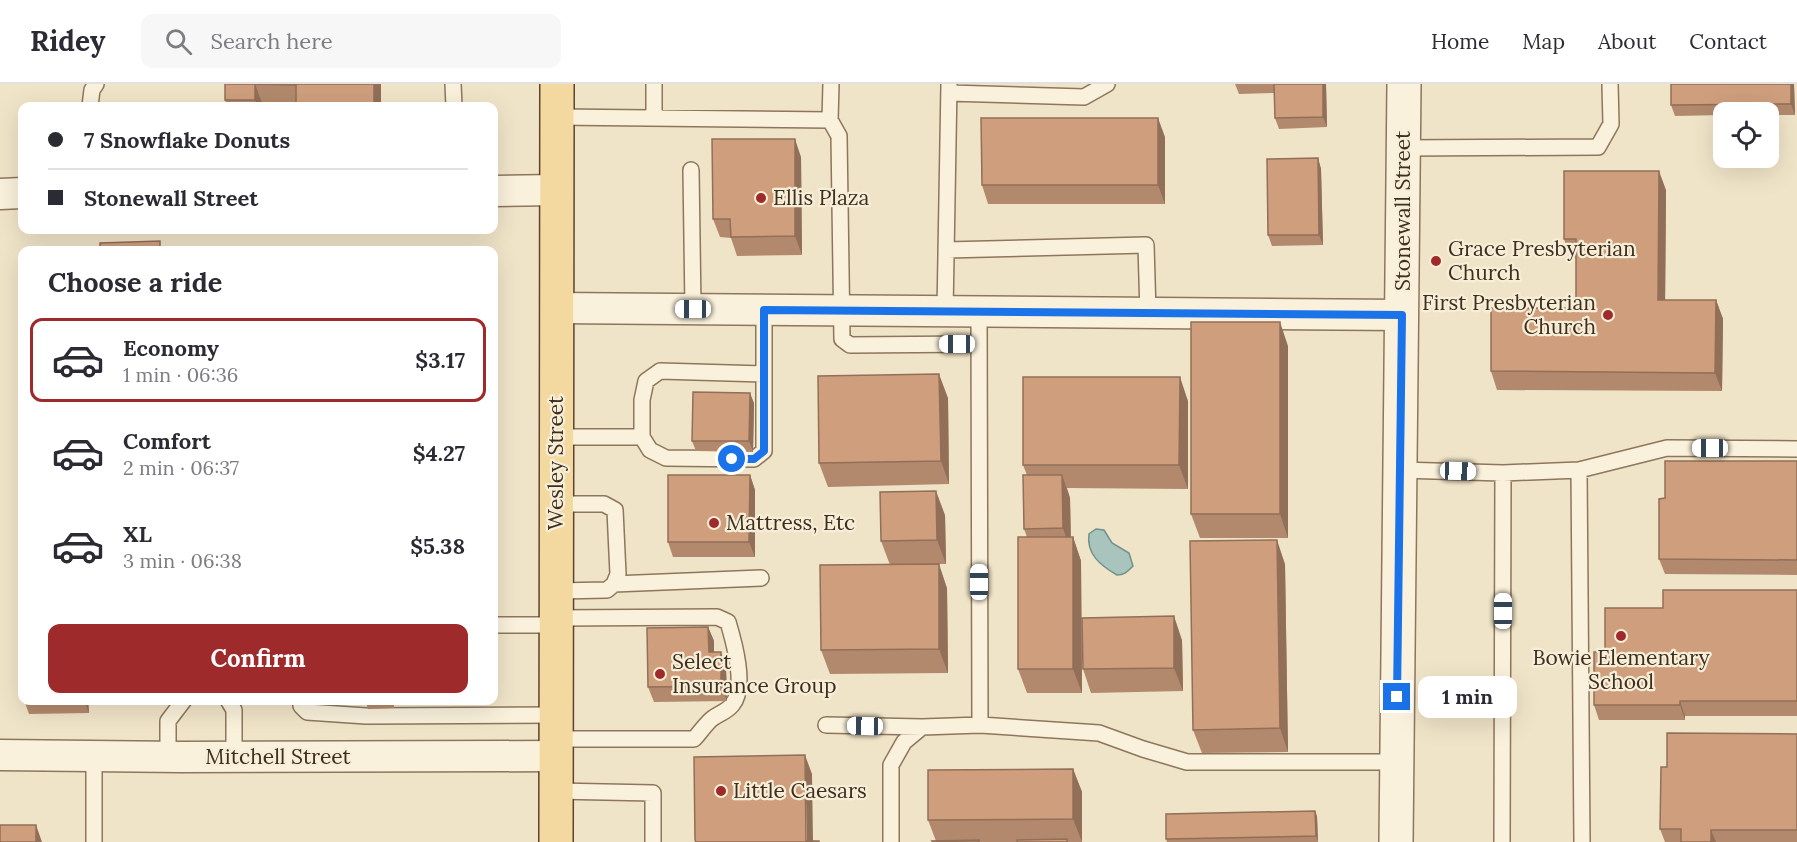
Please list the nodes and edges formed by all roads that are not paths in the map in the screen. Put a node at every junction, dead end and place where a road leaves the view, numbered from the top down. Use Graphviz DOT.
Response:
graph roads {
  1 [pos="96,84"];
  2 [pos="453,84"];
  3 [pos="557,84"];
  4 [pos="654,84"];
  5 [pos="831,84"];
  6 [pos="1107,84"];
  7 [pos="1404,84"];
  8 [pos="1610,84"];
  9 [pos="949,88"];
  10 [pos="90,102"];
  11 [pos="453,102"];
  12 [pos="557,117"];
  13 [pos="654,118"];
  14 [pos="830,120"];
  15 [pos="1403,148"];
  16 [pos="691,170"];
  17 [pos="498,190"];
  18 [pos="556,190"];
  19 [pos="18,193"];
  20 [pos="0,194"];
  21 [pos="946,250"];
  22 [pos="556,308"];
  23 [pos="693,309"];
  24 [pos="764,310"];
  25 [pos="842,310"];
  26 [pos="945,312"];
  27 [pos="979,312"];
  28 [pos="1148,314"];
  29 [pos="1402,315"];
  30 [pos="979,344"];
  31 [pos="764,374"];
  32 [pos="642,436"];
  33 [pos="556,437"];
  34 [pos="1797,449"];
  35 [pos="1400,470"];
  36 [pos="1579,470"];
  37 [pos="1503,473"];
  38 [pos="556,504"];
  39 [pos="761,578"];
  40 [pos="614,584"];
  41 [pos="556,611"];
  42 [pos="498,624"];
  43 [pos="180,705"];
  44 [pos="231,705"];
  45 [pos="301,705"];
  46 [pos="826,725"];
  47 [pos="980,725"];
  48 [pos="922,727"];
  49 [pos="556,737"];
  50 [pos="0,755"];
  51 [pos="94,756"];
  52 [pos="168,757"];
  53 [pos="234,757"];
  54 [pos="1397,762"];
  55 [pos="556,791"];
  56 [pos="94,842"];
  57 [pos="556,842"];
  58 [pos="653,842"];
  59 [pos="891,842"];
  60 [pos="1396,842"];
  61 [pos="1502,842"];
  62 [pos="1582,842"];
  1 -- 10 [label="lane"];
  2 -- 11 [label="lane"];
  3 -- 12 [label="main road, Wesley Street"];
  4 -- 13 [label="lane"];
  5 -- 14 [label="lane"];
  6 -- 9 [label="lane"];
  7 -- 15 [label="street, Stonewall Street"];
  8 -- 15 [label="lane"];
  9 -- 21 [label="lane"];
  12 -- 13 [label="lane"];
  12 -- 18 [label="main road, Wesley Street"];
  13 -- 14 [label="lane"];
  14 -- 25 [label="lane"];
  15 -- 29 [label="street, Stonewall Street"];
  16 -- 23 [label="lane"];
  17 -- 18 [label="street"];
  18 -- 22 [label="main road, Wesley Street"];
  19 -- 20 [label="street"];
  21 -- 26 [label="lane"];
  21 -- 28 [label="lane"];
  22 -- 23 [label="street"];
  22 -- 33 [label="main road, Wesley Street"];
  23 -- 24 [label="street"];
  24 -- 25 [label="street"];
  24 -- 31 [label="lane"];
  25 -- 26 [label="street"];
  25 -- 30 [label="lane"];
  26 -- 27 [label="street"];
  27 -- 28 [label="street"];
  27 -- 30 [label="lane"];
  28 -- 29 [label="street"];
  29 -- 35 [label="street, Stonewall Street"];
  30 -- 47 [label="lane"];
  31 -- 32 [label="lane"];
  31 -- 32 [label="lane"];
  32 -- 33 [label="lane"];
  33 -- 38 [label="main road, Wesley Street"];
  34 -- 36 [label="lane"];
  35 -- 37 [label="lane"];
  35 -- 54 [label="street, Stonewall Street"];
  36 -- 37 [label="lane"];
  36 -- 62 [label="lane"];
  37 -- 61 [label="lane"];
  38 -- 40 [label="lane"];
  38 -- 41 [label="main road, Wesley Street"];
  39 -- 40 [label="lane"];
  40 -- 41 [label="lane"];
  41 -- 42 [label="lane"];
  41 -- 49 [label="main road, Wesley Street"];
  41 -- 49 [label="lane"];
  43 -- 52 [label="lane"];
  44 -- 53 [label="lane"];
  45 -- 49 [label="lane"];
  46 -- 48 [label="lane"];
  47 -- 48 [label="lane"];
  47 -- 54 [label="lane"];
  48 -- 59 [label="lane"];
  49 -- 53 [label="street, Mitchell Street"];
  49 -- 55 [label="main road, Wesley Street"];
  50 -- 51 [label="street, Mitchell Street"];
  51 -- 52 [label="street, Mitchell Street"];
  51 -- 56 [label="lane"];
  52 -- 53 [label="street, Mitchell Street"];
  54 -- 60 [label="street, Stonewall Street"];
  55 -- 57 [label="main road, Wesley Street"];
  55 -- 58 [label="lane"];
}
